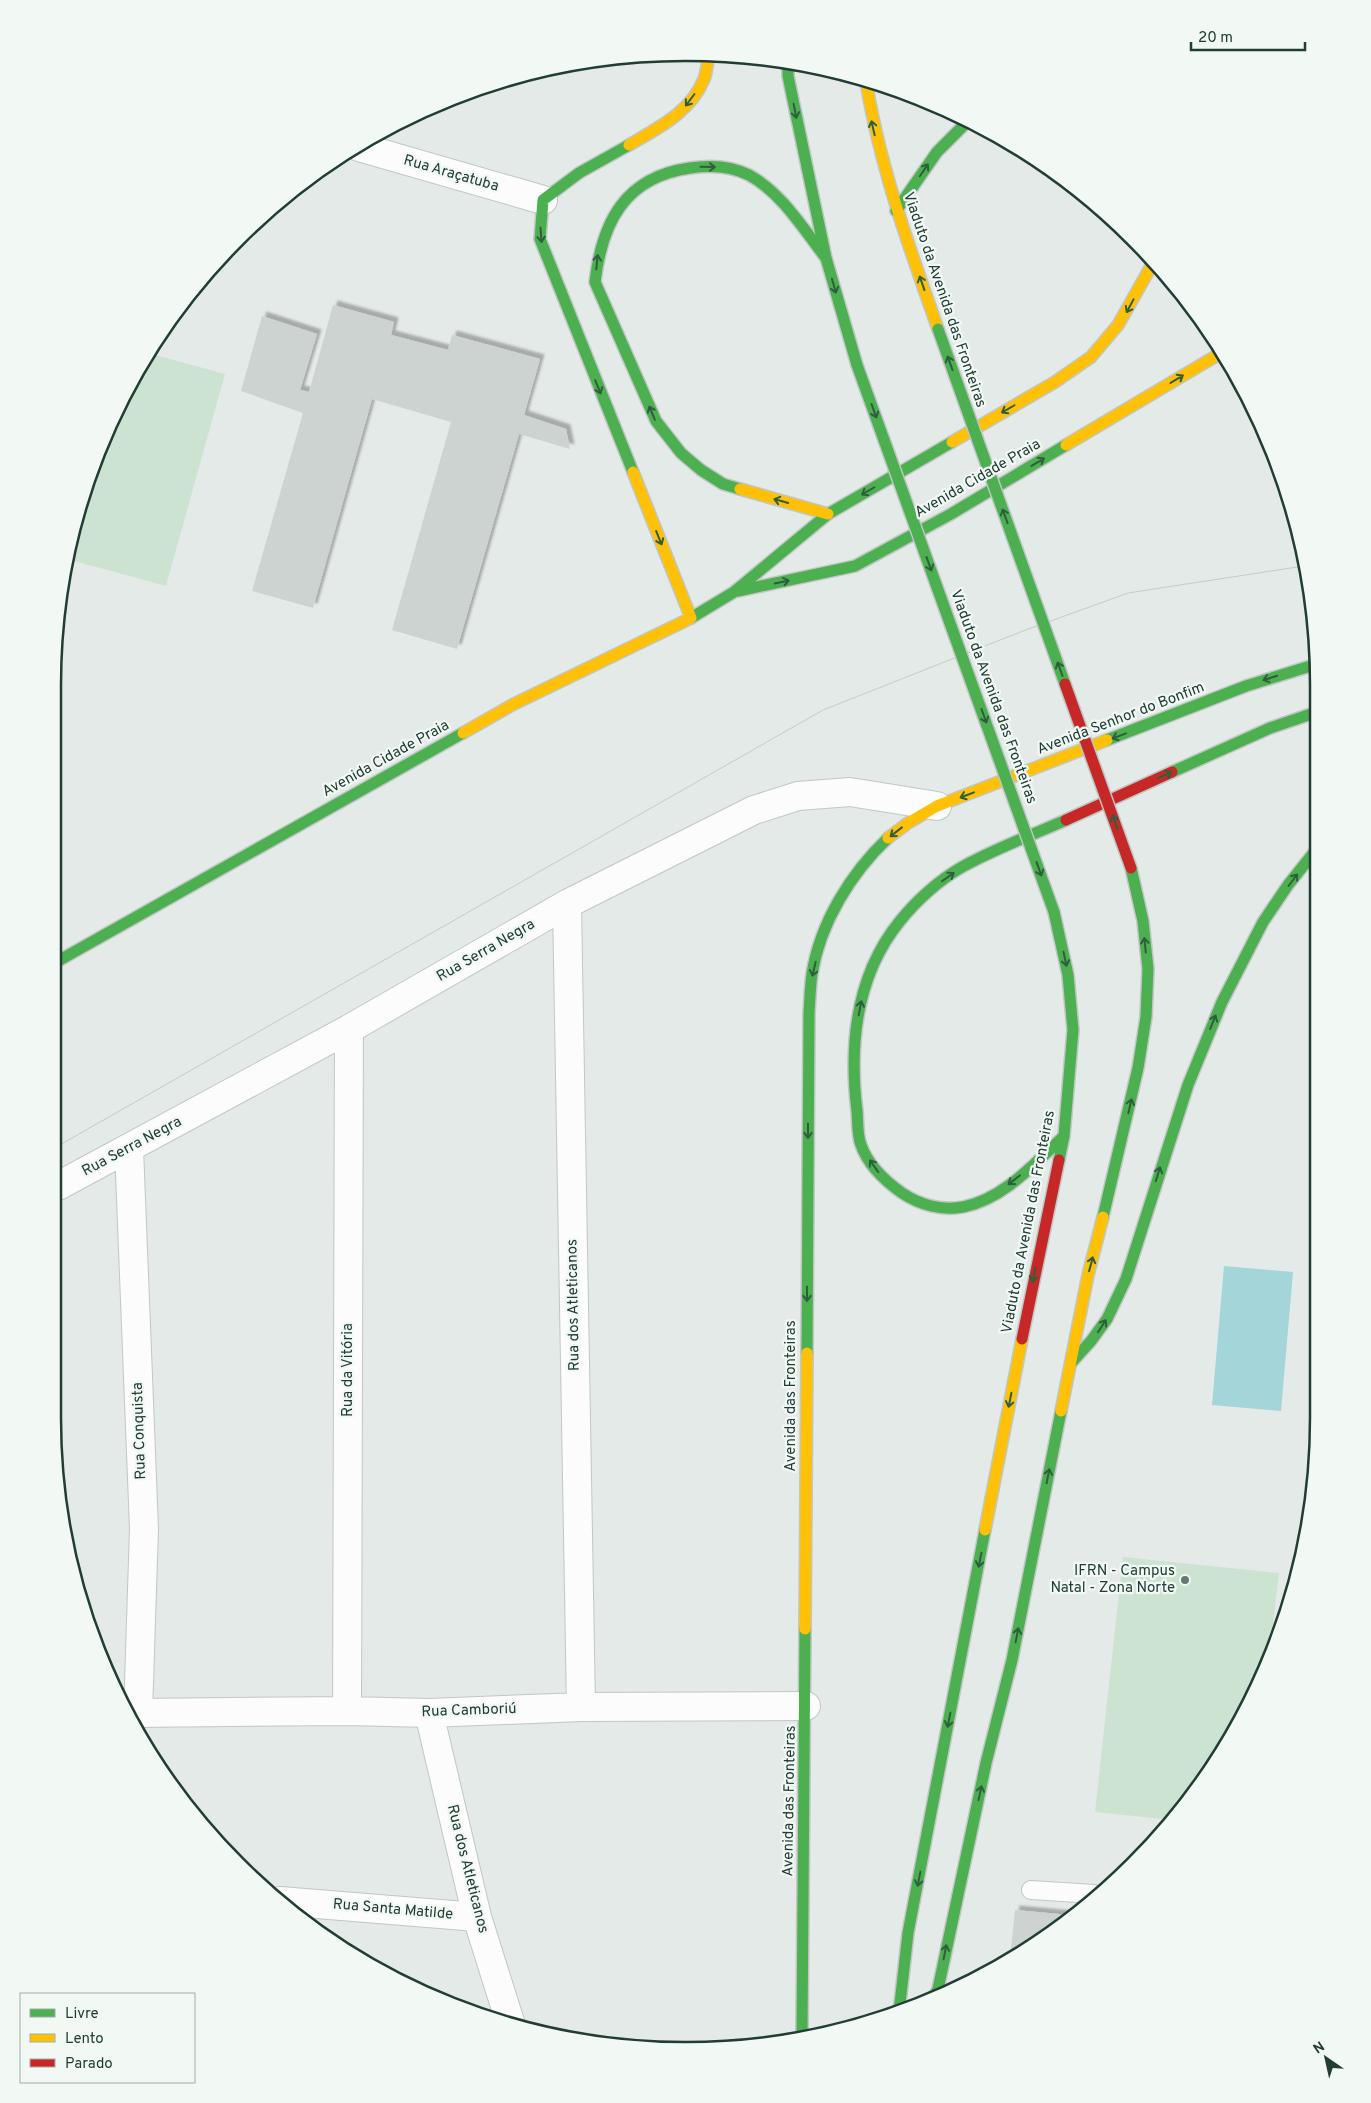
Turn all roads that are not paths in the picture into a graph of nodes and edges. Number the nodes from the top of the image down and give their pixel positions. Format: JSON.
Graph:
{"nodes":[{"id":1,"x":708,"y":62,"type":"edge"},
{"id":2,"x":788,"y":70,"type":"edge"},
{"id":3,"x":867,"y":89,"type":"edge"},
{"id":4,"x":962,"y":126,"type":"edge"},
{"id":5,"x":366,"y":149,"type":"edge"},
{"id":6,"x":542,"y":200,"type":"junction"},
{"id":7,"x":896,"y":211,"type":"junction"},
{"id":8,"x":826,"y":258,"type":"junction"},
{"id":9,"x":1150,"y":269,"type":"edge"},
{"id":10,"x":1216,"y":357,"type":"edge"},
{"id":11,"x":828,"y":514,"type":"junction"},
{"id":12,"x":734,"y":592,"type":"junction"},
{"id":13,"x":691,"y":618,"type":"junction"},
{"id":14,"x":1309,"y":666,"type":"edge"},
{"id":15,"x":1310,"y":714,"type":"edge"},
{"id":16,"x":937,"y":806,"type":"junction"},
{"id":17,"x":1310,"y":858,"type":"edge"},
{"id":18,"x":567,"y":904,"type":"junction"},
{"id":19,"x":61,"y":959,"type":"edge"},
{"id":20,"x":349,"y":1029,"type":"junction"},
{"id":21,"x":1064,"y":1136,"type":"junction"},
{"id":22,"x":129,"y":1148,"type":"junction"},
{"id":23,"x":61,"y":1184,"type":"edge"},
{"id":24,"x":1071,"y":1363,"type":"junction"},
{"id":25,"x":581,"y":1706,"type":"junction"},
{"id":26,"x":806,"y":1706,"type":"junction"},
{"id":27,"x":135,"y":1711,"type":"edge"},
{"id":28,"x":347,"y":1711,"type":"junction"},
{"id":29,"x":136,"y":1713,"type":"edge"},
{"id":30,"x":428,"y":1713,"type":"junction"},
{"id":31,"x":1031,"y":1890,"type":"dead end"},
{"id":32,"x":1089,"y":1894,"type":"edge"},
{"id":33,"x":292,"y":1902,"type":"edge"},
{"id":34,"x":477,"y":1917,"type":"junction"},
{"id":35,"x":938,"y":1988,"type":"edge"},
{"id":36,"x":900,"y":2003,"type":"edge"},
{"id":37,"x":508,"y":2015,"type":"edge"},
{"id":38,"x":802,"y":2031,"type":"edge"}],
"edges":[{"from":1,"to":6,"type":"main road","one_way":true},
{"from":2,"to":8,"type":"main road","name":"Viaduto da Avenida das Fronteiras","one_way":true},
{"from":7,"to":3,"type":"main road","name":"Viaduto da Avenida das Fronteiras","one_way":true},
{"from":7,"to":4,"type":"main road","one_way":true},
{"from":5,"to":6,"type":"street","name":"Rua Araçatuba"},
{"from":6,"to":13,"type":"main road","one_way":true},
{"from":24,"to":7,"type":"main road","name":"Viaduto da Avenida das Fronteiras","one_way":true,"bridge":true},
{"from":11,"to":8,"type":"main road","one_way":true},
{"from":8,"to":21,"type":"main road","name":"Viaduto da Avenida das Fronteiras","one_way":true,"bridge":true},
{"from":9,"to":11,"type":"main road","name":"Avenida Cidade Praia","one_way":true},
{"from":12,"to":10,"type":"main road","name":"Avenida Cidade Praia","one_way":true},
{"from":11,"to":12,"type":"main road","name":"Avenida Cidade Praia"},
{"from":12,"to":13,"type":"main road","name":"Avenida Cidade Praia"},
{"from":13,"to":19,"type":"main road","name":"Avenida Cidade Praia"},
{"from":14,"to":16,"type":"main road","name":"Avenida Senhor do Bonfim","one_way":true},
{"from":21,"to":15,"type":"main road","one_way":true},
{"from":16,"to":18,"type":"street","name":"Rua Serra Negra"},
{"from":16,"to":26,"type":"main road","name":"Avenida das Fronteiras","one_way":true},
{"from":24,"to":17,"type":"main road","one_way":true},
{"from":18,"to":20,"type":"street","name":"Rua Serra Negra"},
{"from":18,"to":25,"type":"street","name":"Rua dos Atleticanos"},
{"from":20,"to":22,"type":"street","name":"Rua Serra Negra"},
{"from":20,"to":28,"type":"street","name":"Rua da Vitória"},
{"from":21,"to":36,"type":"main road","name":"Viaduto da Avenida das Fronteiras","one_way":true},
{"from":22,"to":23,"type":"street","name":"Rua Serra Negra"},
{"from":22,"to":27,"type":"street","name":"Rua Conquista"},
{"from":35,"to":24,"type":"main road","one_way":true},
{"from":25,"to":26,"type":"street","name":"Rua Camboriú"},
{"from":25,"to":30,"type":"street","name":"Rua Camboriú"},
{"from":26,"to":38,"type":"main road","name":"Avenida das Fronteiras"},
{"from":28,"to":29,"type":"street","name":"Rua Camboriú"},
{"from":28,"to":30,"type":"street","name":"Rua Camboriú"},
{"from":30,"to":34,"type":"street","name":"Rua dos Atleticanos"},
{"from":31,"to":32,"type":"lane"},
{"from":33,"to":34,"type":"street","name":"Rua Santa Matilde"},
{"from":34,"to":37,"type":"street","name":"Rua dos Atleticanos"}]}
